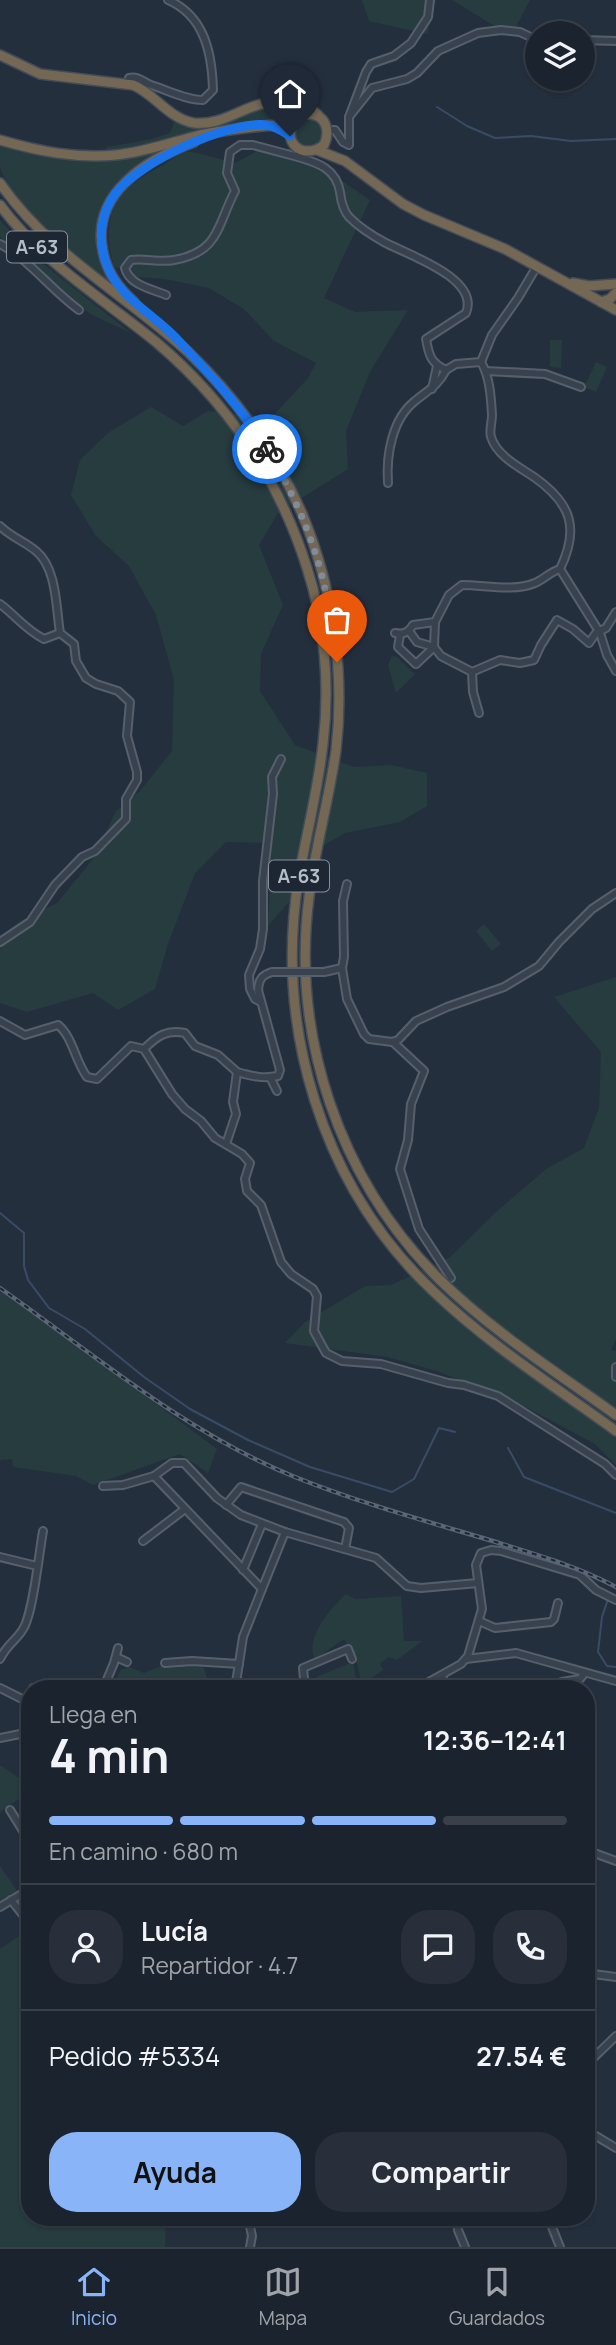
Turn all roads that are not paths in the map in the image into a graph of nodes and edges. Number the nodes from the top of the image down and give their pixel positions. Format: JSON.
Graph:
{"nodes":[{"id":1,"x":168,"y":0,"type":"edge"},
{"id":2,"x":430,"y":0,"type":"edge"},
{"id":3,"x":525,"y":34,"type":"edge"},
{"id":4,"x":595,"y":40,"type":"edge"},
{"id":5,"x":616,"y":41,"type":"edge"},
{"id":6,"x":0,"y":55,"type":"edge"},
{"id":7,"x":127,"y":84,"type":"junction"},
{"id":8,"x":295,"y":103,"type":"junction"},
{"id":9,"x":298,"y":117,"type":"junction"},
{"id":10,"x":319,"y":117,"type":"junction"},
{"id":11,"x":349,"y":117,"type":"junction"},
{"id":12,"x":268,"y":125,"type":"junction"},
{"id":13,"x":223,"y":131,"type":"junction"},
{"id":14,"x":328,"y":134,"type":"junction"},
{"id":15,"x":290,"y":136,"type":"junction"},
{"id":16,"x":0,"y":140,"type":"edge"},
{"id":17,"x":317,"y":150,"type":"junction"},
{"id":18,"x":299,"y":154,"type":"junction"},
{"id":19,"x":345,"y":162,"type":"junction"},
{"id":20,"x":0,"y":183,"type":"edge"},
{"id":21,"x":0,"y":205,"type":"edge"},
{"id":22,"x":0,"y":212,"type":"edge"},
{"id":23,"x":0,"y":244,"type":"edge"},
{"id":24,"x":537,"y":265,"type":"junction"},
{"id":25,"x":555,"y":276,"type":"junction"},
{"id":26,"x":79,"y":284,"type":"junction"},
{"id":27,"x":612,"y":285,"type":"edge"},
{"id":28,"x":616,"y":293,"type":"edge"},
{"id":29,"x":166,"y":295,"type":"dead end"},
{"id":30,"x":600,"y":301,"type":"junction"},
{"id":31,"x":616,"y":304,"type":"edge"},
{"id":32,"x":79,"y":310,"type":"dead end"},
{"id":33,"x":616,"y":310,"type":"edge"},
{"id":34,"x":188,"y":353,"type":"junction"},
{"id":35,"x":481,"y":362,"type":"junction"},
{"id":36,"x":437,"y":366,"type":"junction"},
{"id":37,"x":446,"y":370,"type":"junction"},
{"id":38,"x":486,"y":371,"type":"junction"},
{"id":39,"x":581,"y":387,"type":"dead end"},
{"id":40,"x":432,"y":389,"type":"junction"},
{"id":41,"x":388,"y":482,"type":"dead end"},
{"id":42,"x":0,"y":526,"type":"edge"},
{"id":43,"x":559,"y":569,"type":"junction"},
{"id":44,"x":0,"y":604,"type":"edge"},
{"id":45,"x":616,"y":612,"type":"edge"},
{"id":46,"x":435,"y":622,"type":"junction"},
{"id":47,"x":409,"y":631,"type":"junction"},
{"id":48,"x":60,"y":633,"type":"junction"},
{"id":49,"x":600,"y":633,"type":"junction"},
{"id":50,"x":434,"y":648,"type":"junction"},
{"id":51,"x":616,"y":671,"type":"edge"},
{"id":52,"x":472,"y":672,"type":"junction"},
{"id":53,"x":478,"y":713,"type":"dead end"},
{"id":54,"x":281,"y":758,"type":"dead end"},
{"id":55,"x":347,"y":884,"type":"dead end"},
{"id":56,"x":616,"y":893,"type":"edge"},
{"id":57,"x":0,"y":942,"type":"edge"},
{"id":58,"x":342,"y":968,"type":"junction"},
{"id":59,"x":261,"y":1002,"type":"junction"},
{"id":60,"x":0,"y":1021,"type":"edge"},
{"id":61,"x":393,"y":1042,"type":"junction"},
{"id":62,"x":144,"y":1049,"type":"junction"},
{"id":63,"x":237,"y":1072,"type":"junction"},
{"id":64,"x":270,"y":1077,"type":"junction"},
{"id":65,"x":277,"y":1091,"type":"dead end"},
{"id":66,"x":226,"y":1144,"type":"junction"},
{"id":67,"x":451,"y":1278,"type":"dead end"},
{"id":68,"x":616,"y":1367,"type":"edge"},
{"id":69,"x":616,"y":1377,"type":"edge"},
{"id":70,"x":616,"y":1415,"type":"edge"},
{"id":71,"x":616,"y":1431,"type":"edge"},
{"id":72,"x":616,"y":1475,"type":"edge"},
{"id":73,"x":154,"y":1476,"type":"junction"},
{"id":74,"x":103,"y":1486,"type":"dead end"},
{"id":75,"x":226,"y":1505,"type":"junction"},
{"id":76,"x":185,"y":1509,"type":"junction"},
{"id":77,"x":262,"y":1524,"type":"junction"},
{"id":78,"x":43,"y":1531,"type":"dead end"},
{"id":79,"x":285,"y":1532,"type":"junction"},
{"id":80,"x":143,"y":1541,"type":"dead end"},
{"id":81,"x":345,"y":1549,"type":"junction"},
{"id":82,"x":0,"y":1557,"type":"edge"},
{"id":83,"x":37,"y":1566,"type":"junction"},
{"id":84,"x":243,"y":1570,"type":"junction"},
{"id":85,"x":478,"y":1583,"type":"junction"},
{"id":86,"x":262,"y":1589,"type":"junction"},
{"id":87,"x":610,"y":1598,"type":"edge"},
{"id":88,"x":558,"y":1603,"type":"dead end"},
{"id":89,"x":478,"y":1621,"type":"junction"},
{"id":90,"x":118,"y":1648,"type":"dead end"},
{"id":91,"x":116,"y":1657,"type":"junction"},
{"id":92,"x":0,"y":1659,"type":"edge"},
{"id":93,"x":352,"y":1659,"type":"dead end"},
{"id":94,"x":466,"y":1659,"type":"junction"},
{"id":95,"x":127,"y":1662,"type":"dead end"},
{"id":96,"x":165,"y":1664,"type":"dead end"},
{"id":97,"x":239,"y":1664,"type":"junction"},
{"id":98,"x":584,"y":1674,"type":"junction"},
{"id":99,"x":442,"y":1675,"type":"junction"},
{"id":100,"x":107,"y":1680,"type":"edge"},
{"id":101,"x":236,"y":1680,"type":"edge"},
{"id":102,"x":304,"y":1680,"type":"edge"},
{"id":103,"x":433,"y":1680,"type":"edge"},
{"id":104,"x":443,"y":1680,"type":"edge"},
{"id":105,"x":565,"y":1680,"type":"edge"},
{"id":106,"x":616,"y":1681,"type":"edge"},
{"id":107,"x":0,"y":1688,"type":"edge"},
{"id":108,"x":21,"y":1697,"type":"edge"},
{"id":109,"x":21,"y":1734,"type":"edge"},
{"id":110,"x":0,"y":1738,"type":"edge"},
{"id":111,"x":10,"y":1810,"type":"dead end"},
{"id":112,"x":21,"y":1828,"type":"edge"},
{"id":113,"x":595,"y":1853,"type":"edge"},
{"id":114,"x":616,"y":1861,"type":"edge"},
{"id":115,"x":21,"y":1894,"type":"edge"},
{"id":116,"x":11,"y":1900,"type":"junction"},
{"id":117,"x":0,"y":1907,"type":"edge"},
{"id":118,"x":21,"y":1913,"type":"edge"},
{"id":119,"x":595,"y":1974,"type":"edge"},
{"id":120,"x":616,"y":1977,"type":"edge"},
{"id":121,"x":616,"y":2036,"type":"edge"},
{"id":122,"x":595,"y":2056,"type":"edge"},
{"id":123,"x":595,"y":2135,"type":"edge"},
{"id":124,"x":616,"y":2148,"type":"edge"},
{"id":125,"x":250,"y":2226,"type":"edge"},
{"id":126,"x":458,"y":2226,"type":"edge"},
{"id":127,"x":552,"y":2226,"type":"edge"},
{"id":128,"x":250,"y":2247,"type":"edge"},
{"id":129,"x":465,"y":2247,"type":"edge"},
{"id":130,"x":561,"y":2247,"type":"edge"}],
"edges":[{"from":1,"to":7,"type":"street"},
{"from":2,"to":11,"type":"street"},
{"from":3,"to":11,"type":"street"},
{"from":4,"to":5,"type":"street"},
{"from":6,"to":7,"type":"highway"},
{"from":7,"to":8,"type":"highway"},
{"from":8,"to":9,"type":"highway"},
{"from":8,"to":10,"type":"highway"},
{"from":9,"to":10,"type":"highway"},
{"from":9,"to":12,"type":"highway"},
{"from":9,"to":15,"type":"highway"},
{"from":10,"to":14,"type":"highway"},
{"from":11,"to":14,"type":"street"},
{"from":12,"to":13,"type":"highway"},
{"from":12,"to":15,"type":"highway"},
{"from":13,"to":16,"type":"highway"},
{"from":13,"to":34,"type":"highway"},
{"from":14,"to":17,"type":"highway"},
{"from":14,"to":19,"type":"highway"},
{"from":15,"to":18,"type":"highway"},
{"from":17,"to":18,"type":"highway"},
{"from":17,"to":19,"type":"highway"},
{"from":18,"to":29,"type":"street"},
{"from":18,"to":36,"type":"street"},
{"from":19,"to":24,"type":"highway"},
{"from":20,"to":34,"type":"highway","number":"A-63"},
{"from":21,"to":26,"type":"highway","number":"A-63"},
{"from":22,"to":26,"type":"highway"},
{"from":23,"to":32,"type":"street"},
{"from":24,"to":25,"type":"highway"},
{"from":24,"to":35,"type":"street"},
{"from":25,"to":27,"type":"highway"},
{"from":25,"to":30,"type":"highway"},
{"from":26,"to":71,"type":"highway","number":"A-63"},
{"from":27,"to":30,"type":"highway"},
{"from":28,"to":30,"type":"highway"},
{"from":28,"to":31,"type":"highway"},
{"from":30,"to":33,"type":"highway"},
{"from":34,"to":70,"type":"highway","number":"A-63"},
{"from":35,"to":37,"type":"street"},
{"from":35,"to":38,"type":"street"},
{"from":36,"to":37,"type":"street"},
{"from":36,"to":40,"type":"street"},
{"from":37,"to":40,"type":"street"},
{"from":38,"to":39,"type":"street"},
{"from":38,"to":43,"type":"street"},
{"from":40,"to":41,"type":"street"},
{"from":42,"to":48,"type":"street"},
{"from":43,"to":46,"type":"street"},
{"from":43,"to":49,"type":"street"},
{"from":44,"to":48,"type":"street"},
{"from":45,"to":49,"type":"street"},
{"from":46,"to":47,"type":"street"},
{"from":46,"to":50,"type":"street"},
{"from":47,"to":50,"type":"street"},
{"from":47,"to":50,"type":"street"},
{"from":48,"to":57,"type":"street"},
{"from":49,"to":51,"type":"street"},
{"from":49,"to":52,"type":"street"},
{"from":50,"to":52,"type":"street"},
{"from":52,"to":53,"type":"street"},
{"from":54,"to":59,"type":"street"},
{"from":55,"to":58,"type":"street"},
{"from":56,"to":61,"type":"street"},
{"from":58,"to":59,"type":"street","bridge":true},
{"from":58,"to":61,"type":"street"},
{"from":59,"to":64,"type":"street"},
{"from":60,"to":62,"type":"street"},
{"from":61,"to":67,"type":"street"},
{"from":62,"to":63,"type":"street"},
{"from":62,"to":66,"type":"street"},
{"from":63,"to":64,"type":"street"},
{"from":63,"to":66,"type":"street"},
{"from":64,"to":65,"type":"street"},
{"from":66,"to":72,"type":"street"},
{"from":68,"to":69,"type":"street"},
{"from":73,"to":74,"type":"street"},
{"from":73,"to":75,"type":"street"},
{"from":73,"to":76,"type":"street"},
{"from":75,"to":77,"type":"street"},
{"from":75,"to":81,"type":"street"},
{"from":76,"to":80,"type":"street"},
{"from":76,"to":84,"type":"street"},
{"from":77,"to":79,"type":"street"},
{"from":77,"to":84,"type":"street"},
{"from":78,"to":83,"type":"street"},
{"from":79,"to":81,"type":"street"},
{"from":79,"to":86,"type":"street"},
{"from":81,"to":85,"type":"street"},
{"from":82,"to":83,"type":"street"},
{"from":83,"to":92,"type":"street"},
{"from":84,"to":86,"type":"street"},
{"from":85,"to":87,"type":"street"},
{"from":85,"to":89,"type":"street"},
{"from":86,"to":97,"type":"street"},
{"from":88,"to":89,"type":"street"},
{"from":89,"to":94,"type":"street"},
{"from":90,"to":91,"type":"street"},
{"from":91,"to":95,"type":"street"},
{"from":91,"to":100,"type":"street"},
{"from":93,"to":102,"type":"street"},
{"from":94,"to":98,"type":"street"},
{"from":94,"to":99,"type":"street"},
{"from":96,"to":97,"type":"street"},
{"from":97,"to":101,"type":"street"},
{"from":98,"to":105,"type":"street"},
{"from":98,"to":106,"type":"street"},
{"from":99,"to":103,"type":"street"},
{"from":99,"to":104,"type":"street"},
{"from":107,"to":108,"type":"street"},
{"from":109,"to":110,"type":"street"},
{"from":111,"to":112,"type":"street"},
{"from":113,"to":114,"type":"street"},
{"from":115,"to":116,"type":"street"},
{"from":116,"to":117,"type":"street"},
{"from":116,"to":118,"type":"street"},
{"from":119,"to":120,"type":"street"},
{"from":121,"to":122,"type":"street"},
{"from":123,"to":124,"type":"street"},
{"from":125,"to":128,"type":"street"},
{"from":126,"to":129,"type":"street"},
{"from":127,"to":130,"type":"street"}]}
